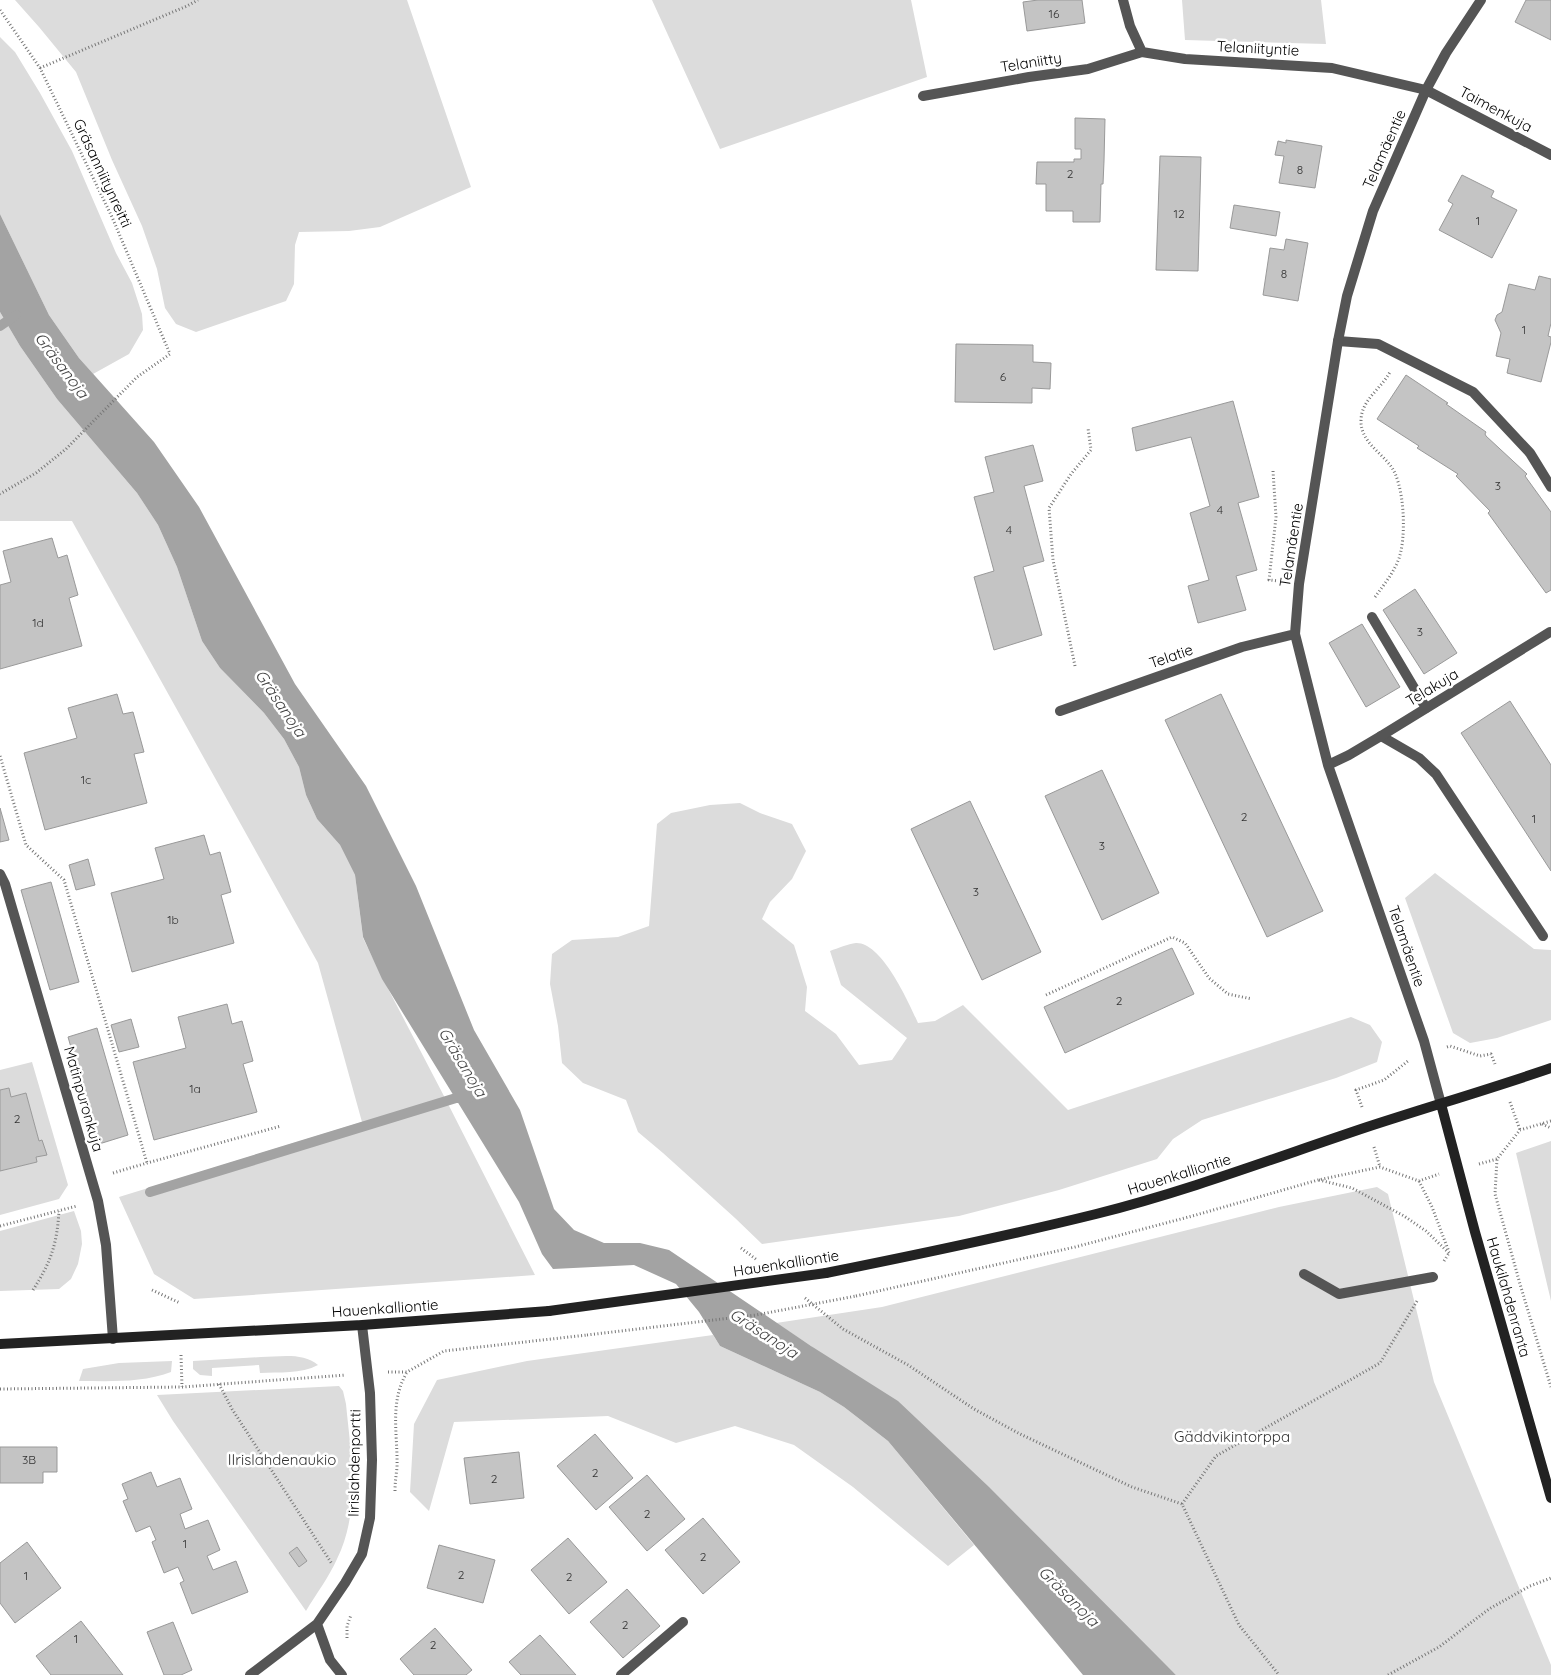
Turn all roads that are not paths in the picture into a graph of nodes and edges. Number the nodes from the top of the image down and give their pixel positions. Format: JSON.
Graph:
{"nodes":[{"id":1,"x":1124,"y":0,"type":"edge"},
{"id":2,"x":1481,"y":0,"type":"edge"},
{"id":3,"x":1142,"y":52,"type":"junction"},
{"id":4,"x":1426,"y":90,"type":"junction"},
{"id":5,"x":923,"y":96,"type":"dead end"},
{"id":6,"x":1551,"y":155,"type":"edge"},
{"id":7,"x":1338,"y":341,"type":"junction"},
{"id":8,"x":1551,"y":487,"type":"edge"},
{"id":9,"x":1372,"y":617,"type":"road end"},
{"id":10,"x":1551,"y":632,"type":"edge"},
{"id":11,"x":1294,"y":634,"type":"junction"},
{"id":12,"x":1426,"y":708,"type":"junction"},
{"id":13,"x":1060,"y":711,"type":"dead end"},
{"id":14,"x":1380,"y":736,"type":"junction"},
{"id":15,"x":1328,"y":765,"type":"junction"},
{"id":16,"x":0,"y":874,"type":"edge"},
{"id":17,"x":1543,"y":936,"type":"dead end"},
{"id":18,"x":1551,"y":1068,"type":"edge"},
{"id":19,"x":1442,"y":1104,"type":"junction"},
{"id":20,"x":1304,"y":1274,"type":"dead end"},
{"id":21,"x":1433,"y":1277,"type":"road end"},
{"id":22,"x":362,"y":1325,"type":"junction"},
{"id":23,"x":114,"y":1339,"type":"junction"},
{"id":24,"x":0,"y":1344,"type":"edge"},
{"id":25,"x":1551,"y":1498,"type":"edge"},
{"id":26,"x":683,"y":1622,"type":"dead end"},
{"id":27,"x":317,"y":1624,"type":"junction"},
{"id":28,"x":250,"y":1675,"type":"edge"},
{"id":29,"x":342,"y":1675,"type":"edge"},
{"id":30,"x":621,"y":1675,"type":"edge"}],
"edges":[{"from":1,"to":3,"type":"street"},
{"from":2,"to":4,"type":"street","name":"Telamäentie"},
{"from":3,"to":4,"type":"street","name":"Telaniityntie"},
{"from":3,"to":5,"type":"street","name":"Telaniitty"},
{"from":4,"to":6,"type":"street","name":"Taimenkuja"},
{"from":4,"to":7,"type":"street","name":"Telamäentie"},
{"from":7,"to":8,"type":"street"},
{"from":7,"to":11,"type":"street","name":"Telamäentie"},
{"from":9,"to":12,"type":"street"},
{"from":10,"to":12,"type":"street","name":"Telakuja"},
{"from":11,"to":13,"type":"street","name":"Telatie"},
{"from":11,"to":15,"type":"street","name":"Telamäentie"},
{"from":12,"to":14,"type":"street","name":"Telakuja"},
{"from":14,"to":15,"type":"street","name":"Telakuja"},
{"from":14,"to":17,"type":"street"},
{"from":15,"to":19,"type":"street","name":"Telamäentie"},
{"from":16,"to":23,"type":"street","name":"Matinpuronkuja"},
{"from":18,"to":19,"type":"main road","name":"Hauenkalliontie"},
{"from":19,"to":22,"type":"main road","name":"Hauenkalliontie","bridge":true},
{"from":19,"to":25,"type":"main road","name":"Haukilahdenranta"},
{"from":20,"to":21,"type":"street"},
{"from":22,"to":23,"type":"main road","name":"Hauenkalliontie"},
{"from":22,"to":27,"type":"street","name":"Iirislahdenportti"},
{"from":23,"to":24,"type":"main road","name":"Hauenkalliontie"},
{"from":26,"to":30,"type":"street"},
{"from":27,"to":28,"type":"street","name":"Iirislahdenportti"},
{"from":27,"to":29,"type":"street"}]}
